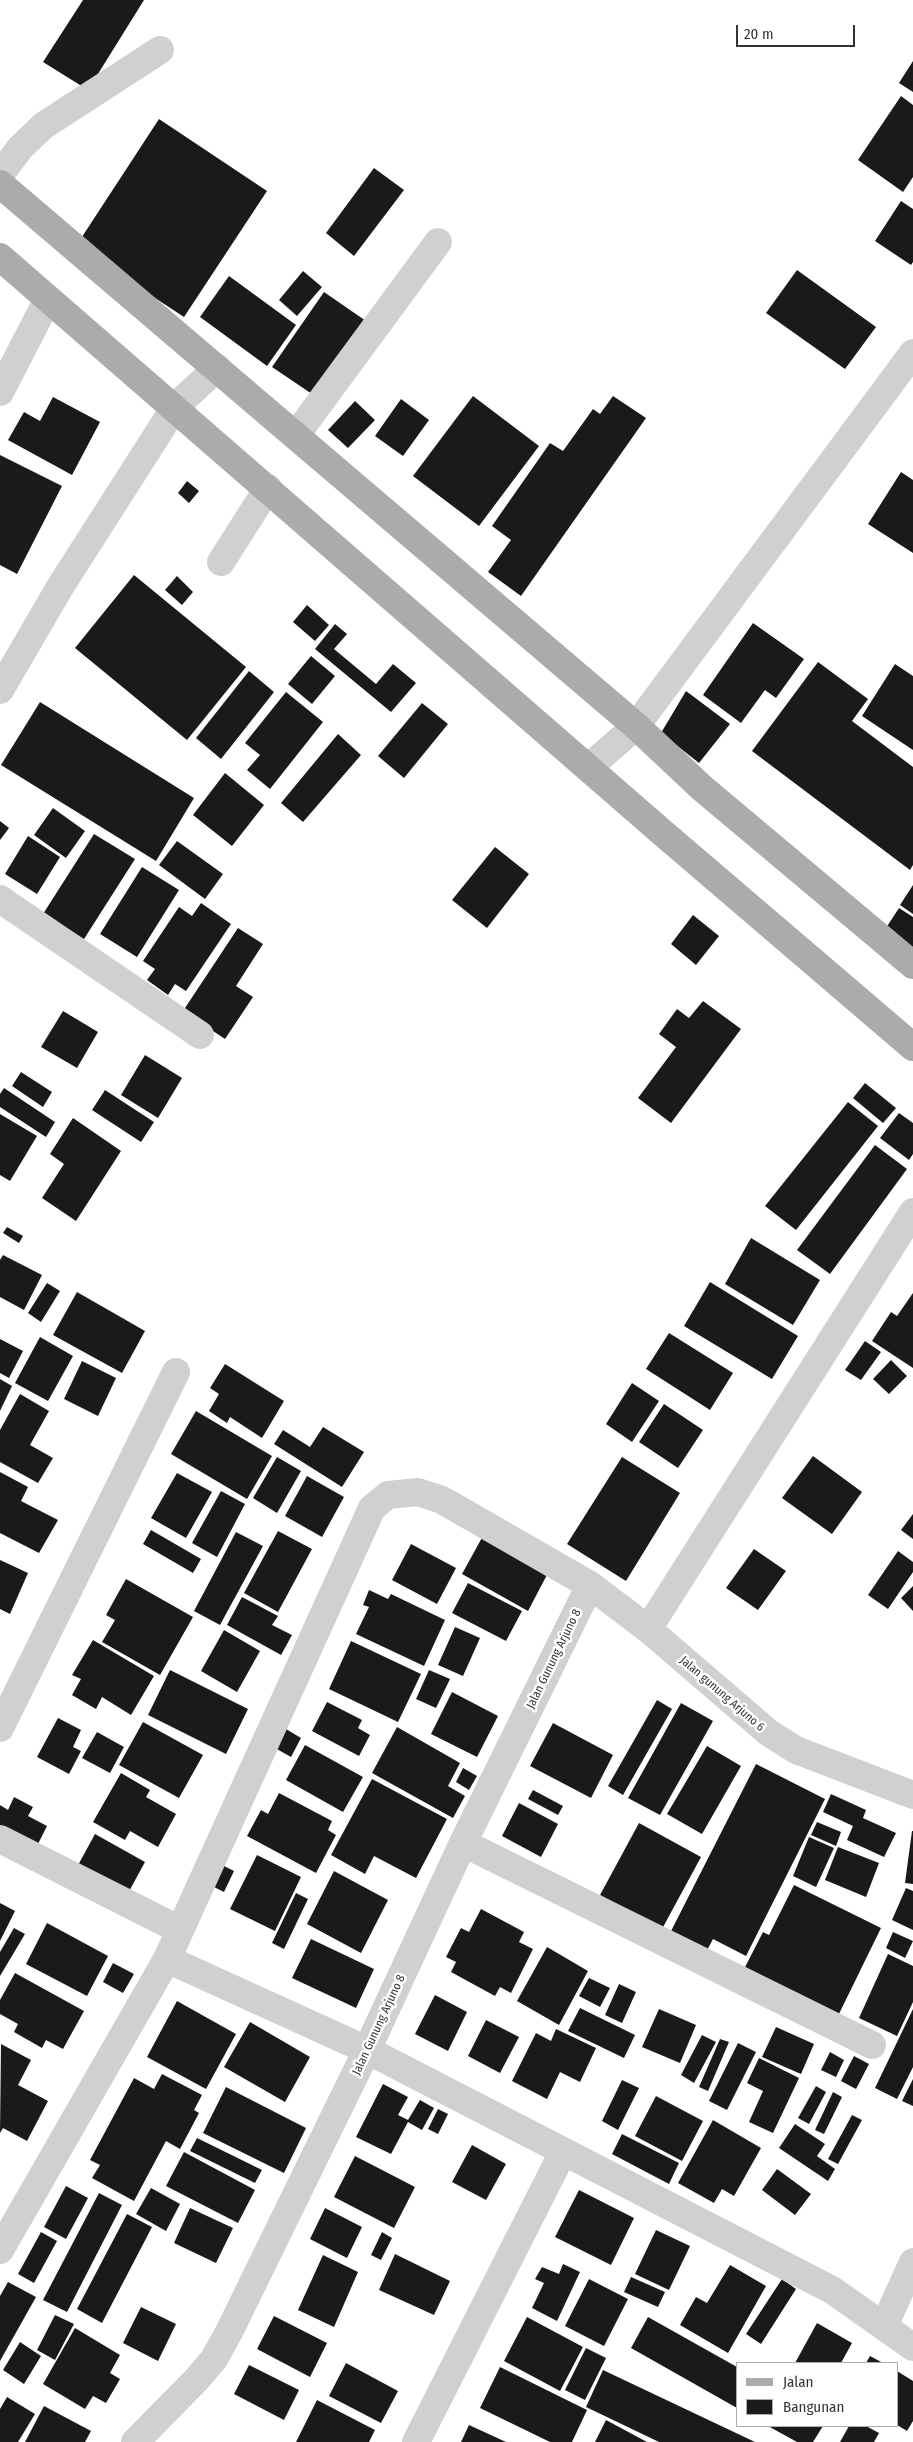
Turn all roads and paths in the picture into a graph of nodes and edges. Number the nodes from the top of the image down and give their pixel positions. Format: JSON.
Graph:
{"nodes":[{"id":1,"x":160,"y":50,"type":"dead end"},
{"id":2,"x":0,"y":175,"type":"edge"},
{"id":3,"x":0,"y":184,"type":"edge"},
{"id":4,"x":438,"y":242,"type":"dead end"},
{"id":5,"x":0,"y":258,"type":"edge"},
{"id":6,"x":48,"y":299,"type":"junction"},
{"id":7,"x":913,"y":353,"type":"edge"},
{"id":8,"x":217,"y":368,"type":"junction"},
{"id":9,"x":0,"y":392,"type":"edge"},
{"id":10,"x":175,"y":407,"type":"junction"},
{"id":11,"x":296,"y":436,"type":"junction"},
{"id":12,"x":268,"y":488,"type":"junction"},
{"id":13,"x":221,"y":562,"type":"dead end"},
{"id":14,"x":0,"y":690,"type":"edge"},
{"id":15,"x":636,"y":726,"type":"junction"},
{"id":16,"x":588,"y":768,"type":"junction"},
{"id":17,"x":0,"y":899,"type":"edge"},
{"id":18,"x":913,"y":965,"type":"edge"},
{"id":19,"x":200,"y":1035,"type":"dead end"},
{"id":20,"x":913,"y":1047,"type":"edge"},
{"id":21,"x":913,"y":1212,"type":"edge"},
{"id":22,"x":176,"y":1372,"type":"dead end"},
{"id":23,"x":590,"y":1585,"type":"junction"},
{"id":24,"x":648,"y":1629,"type":"junction"},
{"id":25,"x":0,"y":1728,"type":"edge"},
{"id":26,"x":913,"y":1795,"type":"edge"},
{"id":27,"x":0,"y":1839,"type":"edge"},
{"id":28,"x":463,"y":1843,"type":"junction"},
{"id":29,"x":180,"y":1930,"type":"junction"},
{"id":30,"x":168,"y":1959,"type":"junction"},
{"id":31,"x":872,"y":2044,"type":"dead end"},
{"id":32,"x":368,"y":2050,"type":"junction"},
{"id":33,"x":563,"y":2152,"type":"junction"},
{"id":34,"x":0,"y":2250,"type":"edge"},
{"id":35,"x":913,"y":2262,"type":"edge"},
{"id":36,"x":884,"y":2326,"type":"junction"},
{"id":37,"x":913,"y":2347,"type":"edge"},
{"id":38,"x":135,"y":2442,"type":"edge"},
{"id":39,"x":416,"y":2442,"type":"edge"}],
"edges":[{"from":1,"to":2,"type":"street"},
{"from":3,"to":8,"type":"main road"},
{"from":4,"to":11,"type":"street"},
{"from":5,"to":6,"type":"main road"},
{"from":6,"to":9,"type":"street"},
{"from":6,"to":10,"type":"main road"},
{"from":7,"to":15,"type":"street"},
{"from":8,"to":10,"type":"street"},
{"from":8,"to":11,"type":"main road"},
{"from":10,"to":12,"type":"main road"},
{"from":10,"to":14,"type":"street"},
{"from":11,"to":15,"type":"main road"},
{"from":12,"to":13,"type":"street"},
{"from":12,"to":16,"type":"main road"},
{"from":15,"to":16,"type":"street"},
{"from":15,"to":18,"type":"main road"},
{"from":16,"to":20,"type":"main road"},
{"from":17,"to":19,"type":"street"},
{"from":21,"to":24,"type":"street"},
{"from":22,"to":25,"type":"street"},
{"from":23,"to":24,"type":"street","name":"Jalan gunung Arjuno 6"},
{"from":23,"to":28,"type":"street","name":"Jalan Gunung Arjuno 8"},
{"from":23,"to":29,"type":"street","name":"Jalan gunung Arjuno 6"},
{"from":24,"to":26,"type":"street","name":"Jalan gunung Arjuno 6"},
{"from":27,"to":29,"type":"street"},
{"from":28,"to":31,"type":"street"},
{"from":28,"to":32,"type":"street","name":"Jalan Gunung Arjuno 8"},
{"from":29,"to":30,"type":"street","name":"Jalan gunung Arjuno 6"},
{"from":30,"to":32,"type":"street"},
{"from":30,"to":34,"type":"street","name":"Jalan gunung Arjuno 6"},
{"from":32,"to":33,"type":"street"},
{"from":32,"to":38,"type":"street","name":"Jalan Gunung Arjuno 8"},
{"from":33,"to":36,"type":"street"},
{"from":33,"to":39,"type":"street"},
{"from":35,"to":36,"type":"street"},
{"from":36,"to":37,"type":"street"}]}
